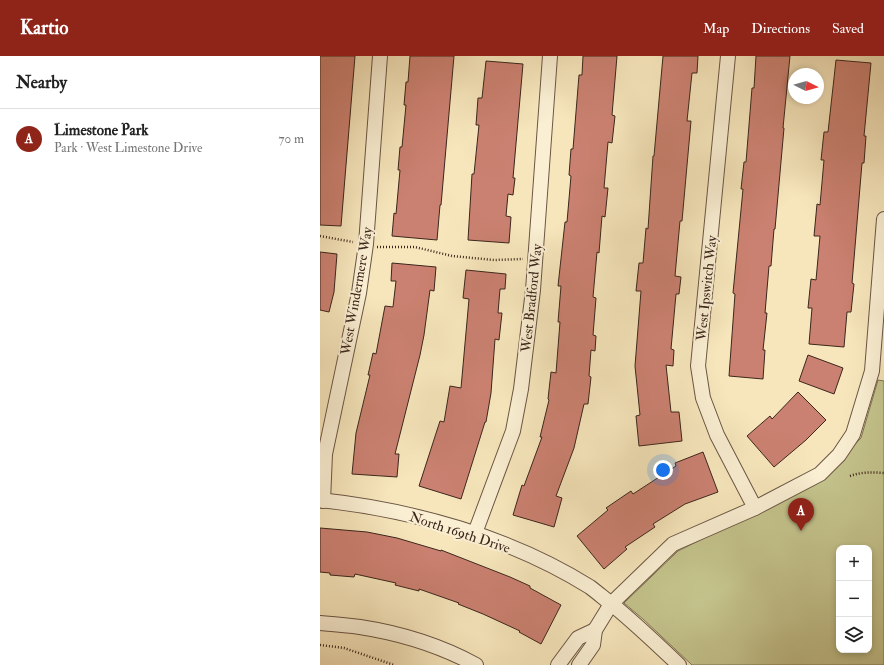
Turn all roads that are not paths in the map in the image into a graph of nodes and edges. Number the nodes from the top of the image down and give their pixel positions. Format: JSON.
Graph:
{"nodes":[{"id":1,"x":380,"y":56,"type":"edge"},
{"id":2,"x":550,"y":56,"type":"edge"},
{"id":3,"x":728,"y":56,"type":"edge"},
{"id":4,"x":884,"y":219,"type":"edge"},
{"id":5,"x":878,"y":372,"type":"edge"},
{"id":6,"x":322,"y":500,"type":"edge"},
{"id":7,"x":755,"y":508,"type":"junction"},
{"id":8,"x":475,"y":533,"type":"junction"},
{"id":9,"x":611,"y":604,"type":"junction"},
{"id":10,"x":320,"y":623,"type":"edge"},
{"id":11,"x":595,"y":630,"type":"junction"},
{"id":12,"x":476,"y":665,"type":"edge"},
{"id":13,"x":558,"y":665,"type":"edge"},
{"id":14,"x":579,"y":665,"type":"edge"},
{"id":15,"x":680,"y":665,"type":"edge"}],
"edges":[{"from":1,"to":6,"type":"street","name":"West Windermere Way"},
{"from":2,"to":8,"type":"street","name":"West Bradford Way"},
{"from":3,"to":7,"type":"street","name":"West Ipswitch Way"},
{"from":4,"to":5,"type":"street"},
{"from":5,"to":7,"type":"street"},
{"from":6,"to":8,"type":"street","name":"North 169th Drive"},
{"from":7,"to":9,"type":"street"},
{"from":8,"to":9,"type":"street","name":"North 169th Drive"},
{"from":9,"to":11,"type":"street"},
{"from":9,"to":15,"type":"street","name":"North 169th Drive"},
{"from":10,"to":12,"type":"street"},
{"from":11,"to":13,"type":"street"},
{"from":11,"to":14,"type":"street"}]}
